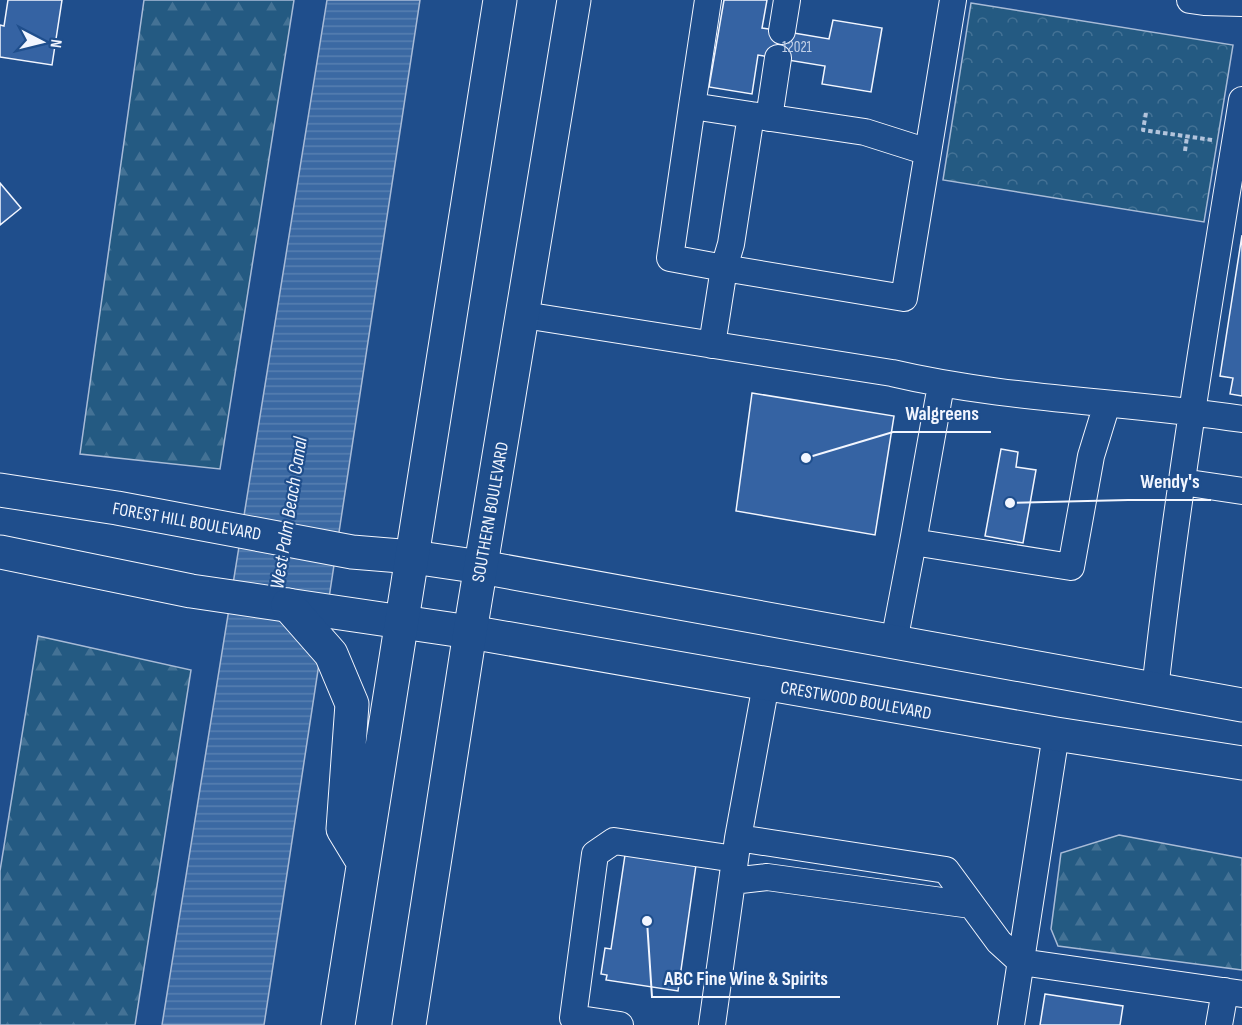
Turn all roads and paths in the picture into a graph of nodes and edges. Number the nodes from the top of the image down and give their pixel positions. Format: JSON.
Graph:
{"nodes":[{"id":1,"x":500,"y":0,"type":"edge"},
{"id":2,"x":574,"y":0,"type":"edge"},
{"id":3,"x":708,"y":0,"type":"edge"},
{"id":4,"x":787,"y":0,"type":"edge"},
{"id":5,"x":953,"y":0,"type":"edge"},
{"id":6,"x":1190,"y":0,"type":"edge"},
{"id":7,"x":1242,"y":3,"type":"edge"},
{"id":8,"x":782,"y":31,"type":"dead end"},
{"id":9,"x":778,"y":58,"type":"dead end"},
{"id":10,"x":1242,"y":100,"type":"edge"},
{"id":11,"x":692,"y":106,"type":"junction"},
{"id":12,"x":1146,"y":113,"type":"dead end"},
{"id":13,"x":760,"y":116,"type":"junction"},
{"id":14,"x":1187,"y":137,"type":"junction"},
{"id":15,"x":1235,"y":144,"type":"junction"},
{"id":16,"x":1185,"y":151,"type":"dead end"},
{"id":17,"x":928,"y":152,"type":"junction"},
{"id":18,"x":724,"y":268,"type":"junction"},
{"id":19,"x":524,"y":315,"type":"junction"},
{"id":20,"x":712,"y":345,"type":"junction"},
{"id":21,"x":940,"y":385,"type":"junction"},
{"id":22,"x":1107,"y":404,"type":"junction"},
{"id":23,"x":1192,"y":411,"type":"junction"},
{"id":24,"x":1242,"y":419,"type":"edge"},
{"id":25,"x":1182,"y":482,"type":"junction"},
{"id":26,"x":0,"y":490,"type":"edge"},
{"id":27,"x":1242,"y":491,"type":"edge"},
{"id":28,"x":913,"y":542,"type":"junction"},
{"id":29,"x":0,"y":552,"type":"edge"},
{"id":30,"x":412,"y":557,"type":"junction"},
{"id":31,"x":481,"y":567,"type":"junction"},
{"id":32,"x":288,"y":604,"type":"junction"},
{"id":33,"x":403,"y":622,"type":"junction"},
{"id":34,"x":470,"y":632,"type":"junction"},
{"id":35,"x":894,"y":642,"type":"junction"},
{"id":36,"x":766,"y":684,"type":"junction"},
{"id":37,"x":1155,"y":690,"type":"junction"},
{"id":38,"x":1242,"y":705,"type":"edge"},
{"id":39,"x":1056,"y":734,"type":"junction"},
{"id":40,"x":1242,"y":763,"type":"edge"},
{"id":41,"x":735,"y":859,"type":"junction"},
{"id":42,"x":363,"y":862,"type":"junction"},
{"id":43,"x":970,"y":905,"type":"junction"},
{"id":44,"x":1021,"y":962,"type":"junction"},
{"id":45,"x":1234,"y":993,"type":"edge"},
{"id":46,"x":572,"y":1022,"type":"edge"},
{"id":47,"x":338,"y":1025,"type":"edge"},
{"id":48,"x":410,"y":1025,"type":"edge"},
{"id":49,"x":620,"y":1025,"type":"edge"},
{"id":50,"x":712,"y":1025,"type":"edge"},
{"id":51,"x":1011,"y":1025,"type":"edge"},
{"id":52,"x":1219,"y":1025,"type":"edge"}],
"edges":[{"from":1,"to":30,"type":"main road"},
{"from":2,"to":19,"type":"main road","name":"SOUTHERN BOULEVARD"},
{"from":3,"to":11,"type":"lane"},
{"from":4,"to":8,"type":"lane"},
{"from":5,"to":17,"type":"lane"},
{"from":6,"to":7,"type":"lane"},
{"from":9,"to":13,"type":"lane"},
{"from":10,"to":15,"type":"lane"},
{"from":11,"to":13,"type":"lane"},
{"from":11,"to":18,"type":"lane"},
{"from":12,"to":14,"type":"path"},
{"from":13,"to":17,"type":"lane"},
{"from":13,"to":18,"type":"lane"},
{"from":14,"to":15,"type":"path"},
{"from":14,"to":16,"type":"path"},
{"from":15,"to":23,"type":"lane"},
{"from":17,"to":18,"type":"lane"},
{"from":18,"to":20,"type":"lane"},
{"from":19,"to":20,"type":"lane"},
{"from":19,"to":31,"type":"main road","name":"SOUTHERN BOULEVARD"},
{"from":20,"to":21,"type":"lane"},
{"from":21,"to":22,"type":"lane"},
{"from":21,"to":28,"type":"lane"},
{"from":22,"to":23,"type":"lane"},
{"from":22,"to":28,"type":"lane"},
{"from":23,"to":24,"type":"lane"},
{"from":23,"to":25,"type":"lane"},
{"from":25,"to":27,"type":"lane"},
{"from":25,"to":37,"type":"lane"},
{"from":26,"to":30,"type":"main road","name":"FOREST HILL BOULEVARD"},
{"from":28,"to":35,"type":"lane"},
{"from":29,"to":32,"type":"main road"},
{"from":30,"to":31,"type":"main road","name":"FOREST HILL BOULEVARD"},
{"from":30,"to":33,"type":"main road"},
{"from":31,"to":34,"type":"main road","name":"SOUTHERN BOULEVARD"},
{"from":31,"to":35,"type":"main road"},
{"from":32,"to":33,"type":"main road"},
{"from":32,"to":42,"type":"main road"},
{"from":33,"to":34,"type":"main road"},
{"from":33,"to":42,"type":"main road"},
{"from":34,"to":36,"type":"main road","name":"CRESTWOOD BOULEVARD"},
{"from":34,"to":48,"type":"main road","name":"SOUTHERN BOULEVARD"},
{"from":35,"to":37,"type":"main road"},
{"from":36,"to":39,"type":"main road","name":"CRESTWOOD BOULEVARD"},
{"from":36,"to":41,"type":"lane"},
{"from":37,"to":38,"type":"main road"},
{"from":39,"to":40,"type":"main road","name":"CRESTWOOD BOULEVARD"},
{"from":39,"to":44,"type":"lane"},
{"from":41,"to":43,"type":"lane"},
{"from":41,"to":43,"type":"lane"},
{"from":41,"to":46,"type":"lane"},
{"from":41,"to":50,"type":"lane"},
{"from":42,"to":47,"type":"main road"},
{"from":43,"to":44,"type":"lane"},
{"from":44,"to":45,"type":"lane"},
{"from":44,"to":51,"type":"lane"},
{"from":45,"to":52,"type":"lane"},
{"from":46,"to":49,"type":"lane"}]}
